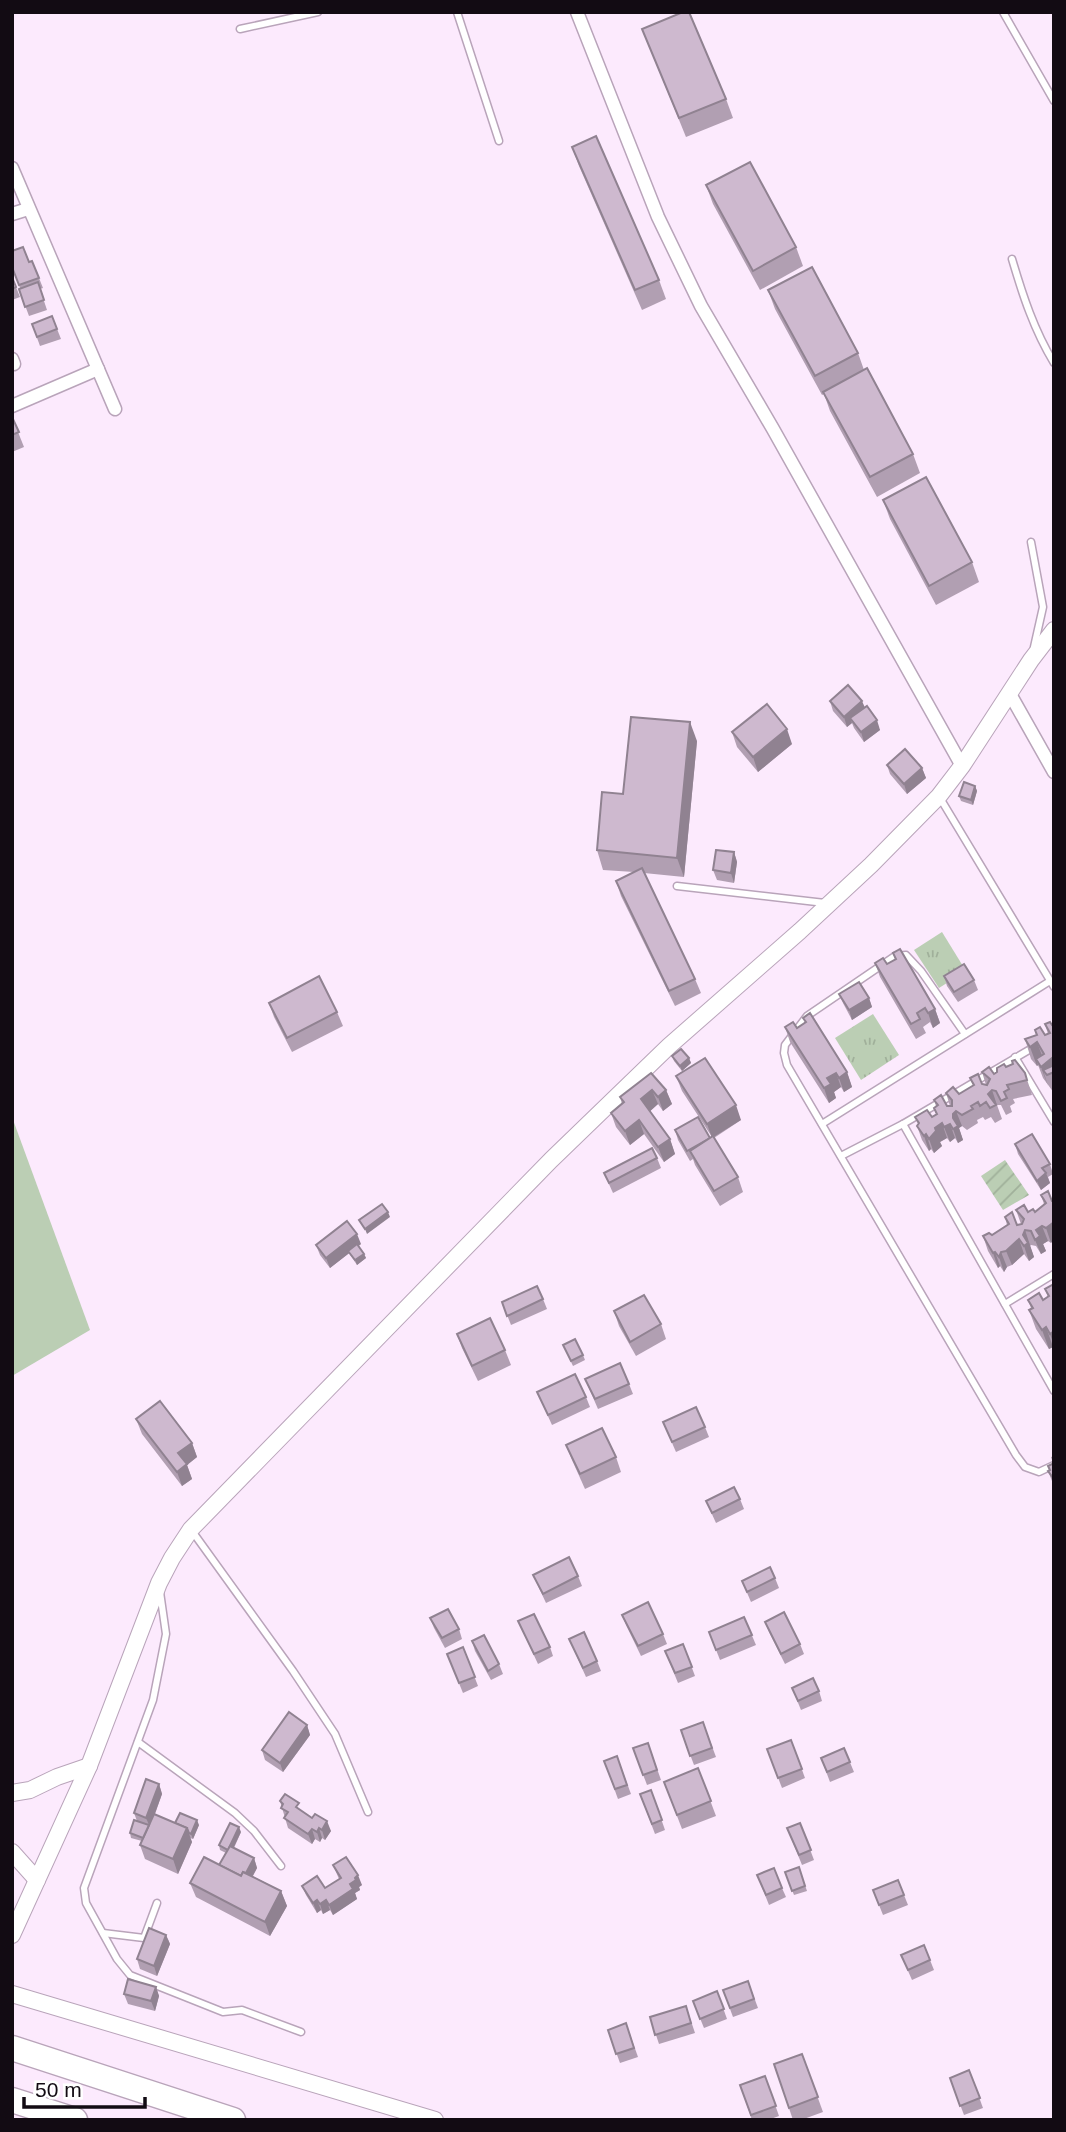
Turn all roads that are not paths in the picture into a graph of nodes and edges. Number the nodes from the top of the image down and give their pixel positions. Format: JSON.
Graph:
{"nodes":[{"id":1,"x":318,"y":12,"type":"edge"},
{"id":2,"x":457,"y":12,"type":"edge"},
{"id":3,"x":578,"y":12,"type":"edge"},
{"id":4,"x":1003,"y":12,"type":"edge"},
{"id":5,"x":240,"y":29,"type":"dead end"},
{"id":6,"x":1054,"y":101,"type":"edge"},
{"id":7,"x":499,"y":141,"type":"dead end"},
{"id":8,"x":12,"y":168,"type":"edge"},
{"id":9,"x":28,"y":209,"type":"junction"},
{"id":10,"x":12,"y":214,"type":"edge"},
{"id":11,"x":1012,"y":260,"type":"dead end"},
{"id":12,"x":1054,"y":363,"type":"edge"},
{"id":13,"x":98,"y":369,"type":"junction"},
{"id":14,"x":12,"y":406,"type":"edge"},
{"id":15,"x":115,"y":409,"type":"dead end"},
{"id":16,"x":1031,"y":542,"type":"dead end"},
{"id":17,"x":1054,"y":630,"type":"edge"},
{"id":18,"x":1031,"y":660,"type":"junction"},
{"id":19,"x":1010,"y":694,"type":"junction"},
{"id":20,"x":962,"y":766,"type":"junction"},
{"id":21,"x":1054,"y":772,"type":"edge"},
{"id":22,"x":939,"y":796,"type":"junction"},
{"id":23,"x":677,"y":886,"type":"dead end"},
{"id":24,"x":830,"y":904,"type":"junction"},
{"id":25,"x":1052,"y":984,"type":"edge"},
{"id":26,"x":965,"y":1034,"type":"junction"},
{"id":27,"x":1044,"y":1041,"type":"edge"},
{"id":28,"x":1015,"y":1057,"type":"junction"},
{"id":29,"x":1054,"y":1122,"type":"edge"},
{"id":30,"x":822,"y":1124,"type":"junction"},
{"id":31,"x":903,"y":1124,"type":"junction"},
{"id":32,"x":841,"y":1156,"type":"junction"},
{"id":33,"x":1054,"y":1274,"type":"edge"},
{"id":34,"x":1005,"y":1304,"type":"junction"},
{"id":35,"x":1054,"y":1391,"type":"edge"},
{"id":36,"x":1054,"y":1465,"type":"edge"},
{"id":37,"x":191,"y":1529,"type":"junction"},
{"id":38,"x":159,"y":1583,"type":"junction"},
{"id":39,"x":138,"y":1742,"type":"junction"},
{"id":40,"x":89,"y":1766,"type":"junction"},
{"id":41,"x":12,"y":1793,"type":"edge"},
{"id":42,"x":368,"y":1812,"type":"dead end"},
{"id":43,"x":12,"y":1852,"type":"edge"},
{"id":44,"x":281,"y":1866,"type":"dead end"},
{"id":45,"x":37,"y":1880,"type":"junction"},
{"id":46,"x":158,"y":1903,"type":"dead end"},
{"id":47,"x":103,"y":1933,"type":"junction"},
{"id":48,"x":12,"y":1935,"type":"edge"},
{"id":49,"x":12,"y":1994,"type":"edge"},
{"id":50,"x":302,"y":2032,"type":"dead end"},
{"id":51,"x":12,"y":2048,"type":"edge"},
{"id":52,"x":12,"y":2100,"type":"edge"},
{"id":53,"x":75,"y":2120,"type":"edge"},
{"id":54,"x":233,"y":2120,"type":"edge"},
{"id":55,"x":435,"y":2120,"type":"edge"}],
"edges":[{"from":1,"to":5,"type":"lane"},
{"from":2,"to":7,"type":"lane"},
{"from":3,"to":20,"type":"street"},
{"from":4,"to":6,"type":"lane"},
{"from":8,"to":9,"type":"street"},
{"from":9,"to":10,"type":"street"},
{"from":9,"to":13,"type":"street"},
{"from":11,"to":12,"type":"lane"},
{"from":13,"to":14,"type":"street"},
{"from":13,"to":15,"type":"street"},
{"from":16,"to":18,"type":"lane"},
{"from":17,"to":18,"type":"street"},
{"from":18,"to":19,"type":"street"},
{"from":19,"to":20,"type":"street"},
{"from":19,"to":21,"type":"street"},
{"from":20,"to":22,"type":"street"},
{"from":22,"to":24,"type":"street"},
{"from":22,"to":25,"type":"lane"},
{"from":23,"to":24,"type":"lane"},
{"from":24,"to":37,"type":"street"},
{"from":25,"to":26,"type":"lane"},
{"from":26,"to":30,"type":"lane"},
{"from":26,"to":30,"type":"lane"},
{"from":27,"to":28,"type":"lane"},
{"from":28,"to":29,"type":"lane"},
{"from":28,"to":31,"type":"lane"},
{"from":30,"to":32,"type":"lane"},
{"from":31,"to":32,"type":"lane"},
{"from":31,"to":34,"type":"lane"},
{"from":32,"to":36,"type":"lane"},
{"from":33,"to":34,"type":"lane"},
{"from":34,"to":35,"type":"lane"},
{"from":37,"to":38,"type":"street"},
{"from":37,"to":42,"type":"lane"},
{"from":38,"to":39,"type":"lane"},
{"from":38,"to":40,"type":"street"},
{"from":39,"to":44,"type":"lane"},
{"from":39,"to":47,"type":"lane"},
{"from":40,"to":41,"type":"street"},
{"from":40,"to":45,"type":"street"},
{"from":43,"to":45,"type":"street"},
{"from":45,"to":48,"type":"street"},
{"from":46,"to":47,"type":"lane"},
{"from":47,"to":50,"type":"lane"},
{"from":49,"to":55,"type":"street"},
{"from":51,"to":54,"type":"highway"},
{"from":52,"to":53,"type":"highway"}]}
